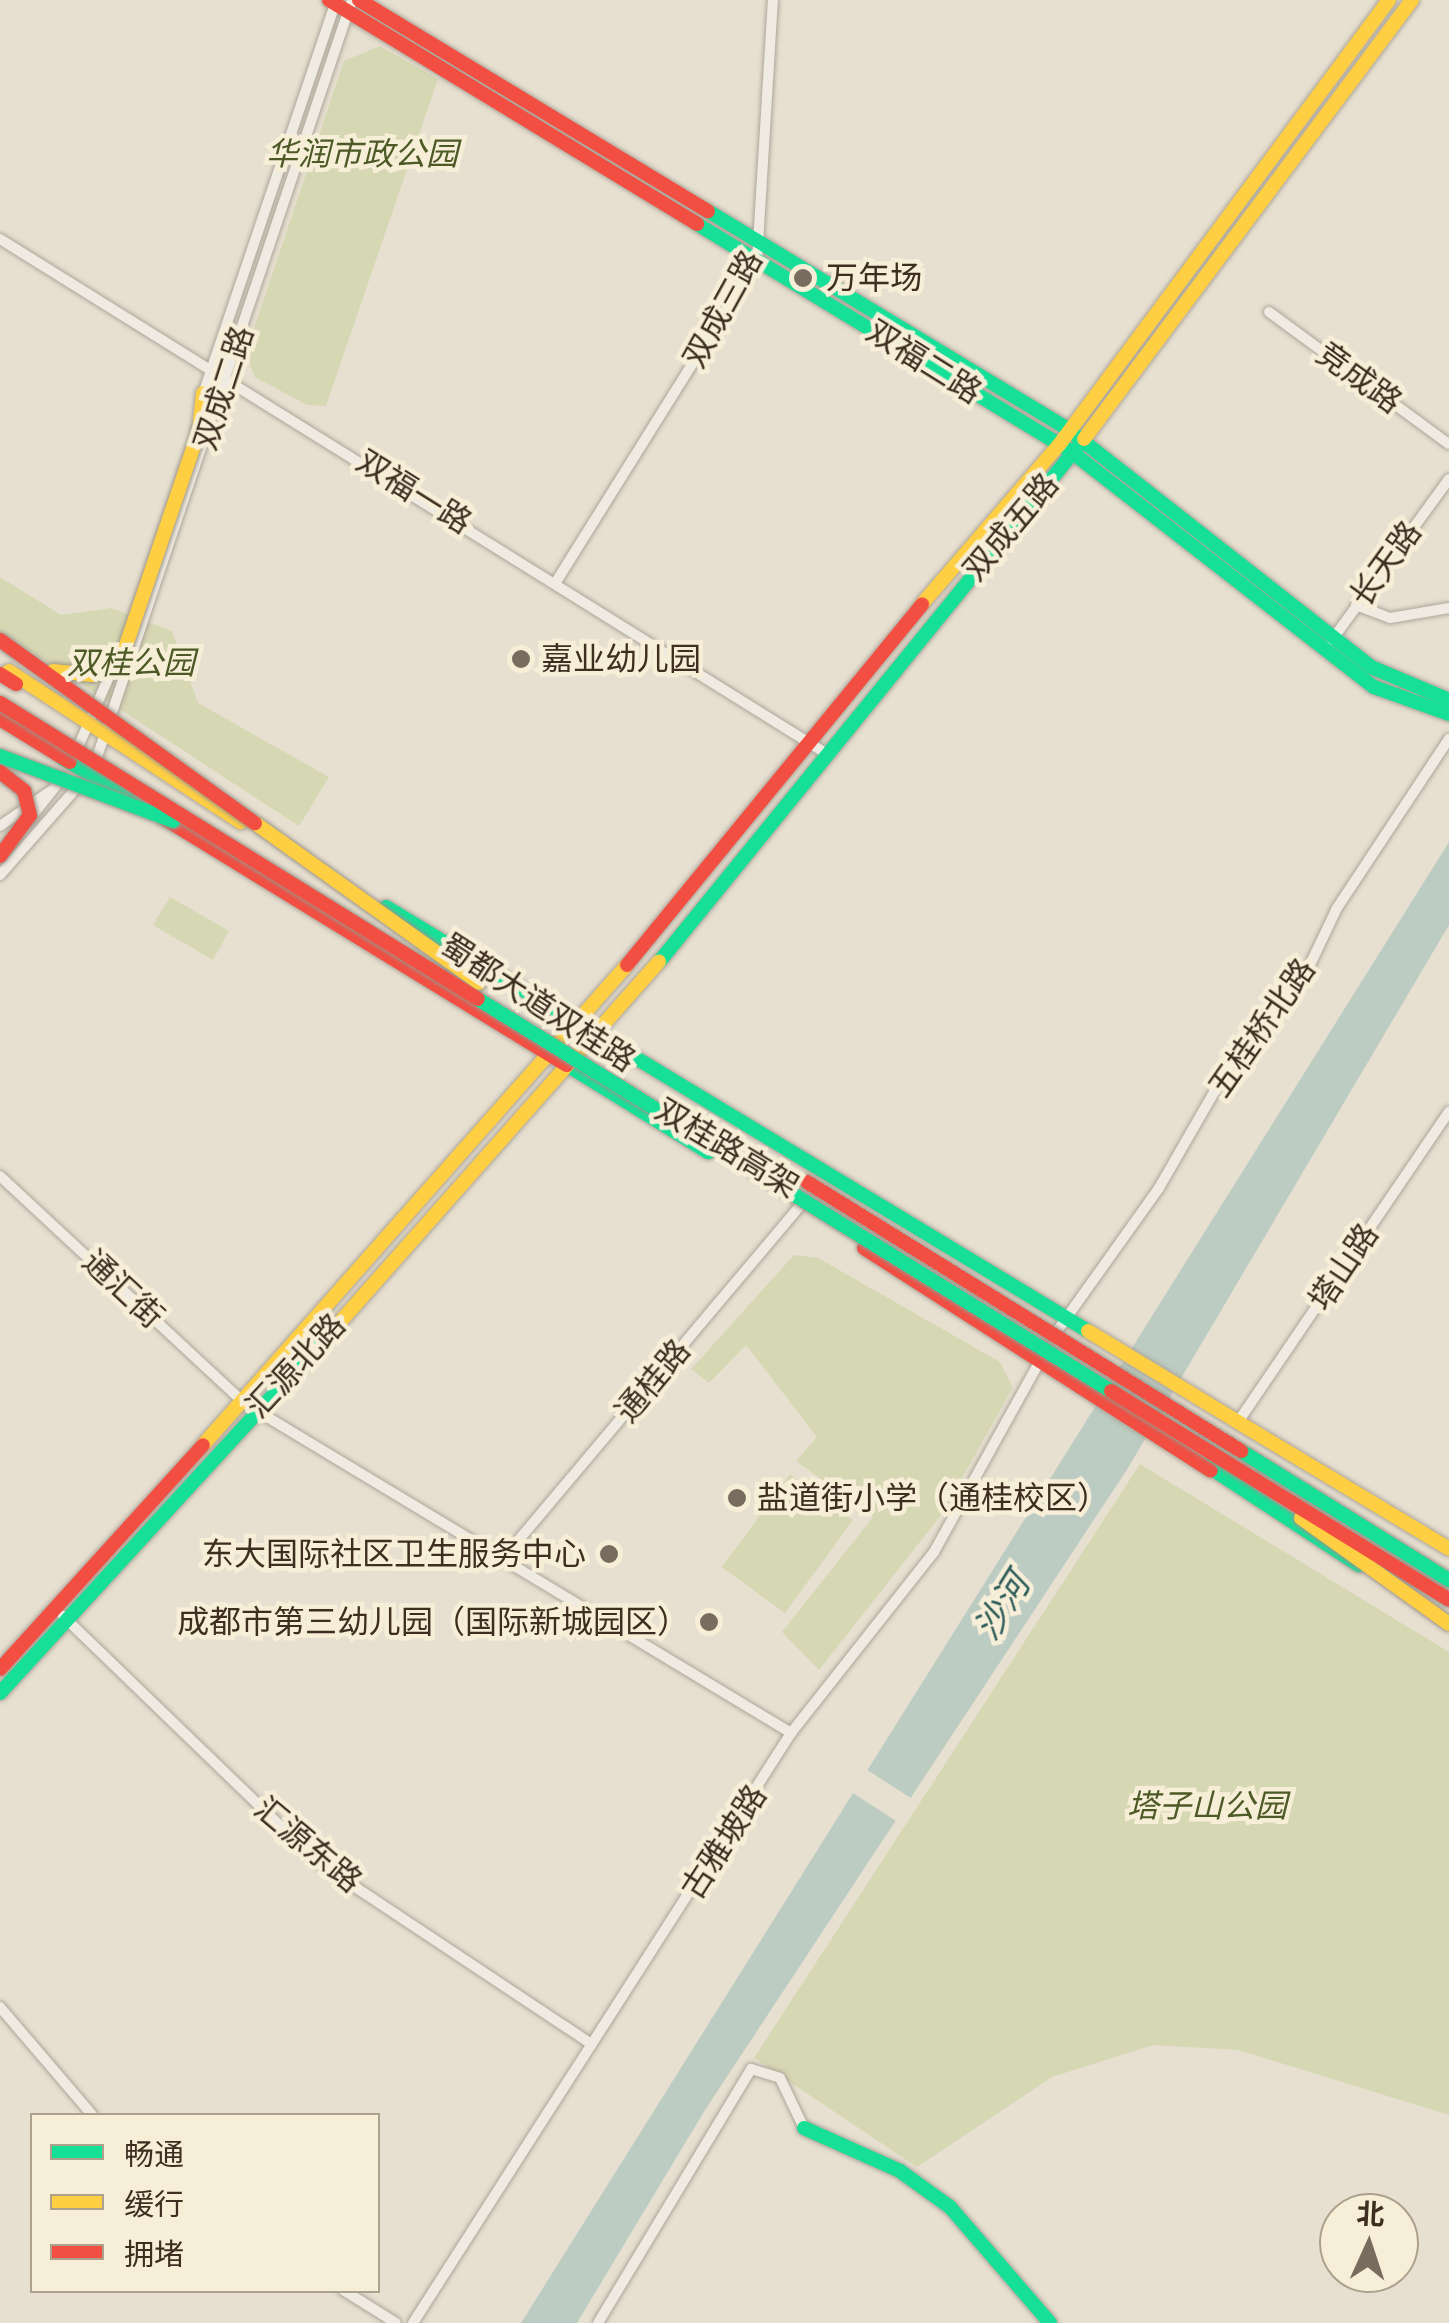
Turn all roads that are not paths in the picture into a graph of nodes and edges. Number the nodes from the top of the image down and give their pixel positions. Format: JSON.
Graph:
{"nodes":[{"id":1,"x":773,"y":0,"type":"edge"},
{"id":2,"x":1390,"y":0,"type":"edge"},
{"id":3,"x":1412,"y":0,"type":"edge"},
{"id":4,"x":343,"y":2,"type":"edge"},
{"id":5,"x":0,"y":239,"type":"edge"},
{"id":6,"x":759,"y":253,"type":"junction"},
{"id":7,"x":1269,"y":312,"type":"dead end"},
{"id":8,"x":212,"y":368,"type":"junction"},
{"id":9,"x":228,"y":376,"type":"junction"},
{"id":10,"x":204,"y":393,"type":"junction"},
{"id":11,"x":1069,"y":430,"type":"junction"},
{"id":12,"x":1083,"y":440,"type":"junction"},
{"id":13,"x":1449,"y":444,"type":"edge"},
{"id":14,"x":1066,"y":449,"type":"junction"},
{"id":15,"x":1449,"y":479,"type":"edge"},
{"id":16,"x":556,"y":582,"type":"junction"},
{"id":17,"x":1356,"y":605,"type":"junction"},
{"id":18,"x":1449,"y":608,"type":"edge"},
{"id":19,"x":0,"y":640,"type":"edge"},
{"id":20,"x":1330,"y":644,"type":"junction"},
{"id":21,"x":0,"y":666,"type":"edge"},
{"id":22,"x":44,"y":669,"type":"junction"},
{"id":23,"x":0,"y":674,"type":"edge"},
{"id":24,"x":0,"y":690,"type":"edge"},
{"id":25,"x":1449,"y":700,"type":"edge"},
{"id":26,"x":0,"y":703,"type":"edge"},
{"id":27,"x":1449,"y":714,"type":"edge"},
{"id":28,"x":0,"y":720,"type":"edge"},
{"id":29,"x":0,"y":727,"type":"edge"},
{"id":30,"x":87,"y":730,"type":"junction"},
{"id":31,"x":1449,"y":738,"type":"edge"},
{"id":32,"x":805,"y":740,"type":"junction"},
{"id":33,"x":107,"y":742,"type":"junction"},
{"id":34,"x":824,"y":752,"type":"junction"},
{"id":35,"x":0,"y":756,"type":"edge"},
{"id":36,"x":70,"y":762,"type":"junction"},
{"id":37,"x":0,"y":772,"type":"edge"},
{"id":38,"x":90,"y":772,"type":"junction"},
{"id":39,"x":58,"y":786,"type":"junction"},
{"id":40,"x":0,"y":826,"type":"edge"},
{"id":41,"x":0,"y":853,"type":"edge"},
{"id":42,"x":0,"y":875,"type":"edge"},
{"id":43,"x":476,"y":988,"type":"junction"},
{"id":44,"x":575,"y":1028,"type":"junction"},
{"id":45,"x":595,"y":1041,"type":"junction"},
{"id":46,"x":554,"y":1057,"type":"junction"},
{"id":47,"x":572,"y":1069,"type":"junction"},
{"id":48,"x":1449,"y":1112,"type":"edge"},
{"id":49,"x":0,"y":1176,"type":"edge"},
{"id":50,"x":799,"y":1207,"type":"junction"},
{"id":51,"x":1061,"y":1319,"type":"junction"},
{"id":52,"x":1038,"y":1365,"type":"junction"},
{"id":53,"x":249,"y":1406,"type":"junction"},
{"id":54,"x":1238,"y":1422,"type":"junction"},
{"id":55,"x":1221,"y":1457,"type":"junction"},
{"id":56,"x":1211,"y":1471,"type":"junction"},
{"id":57,"x":1449,"y":1550,"type":"edge"},
{"id":58,"x":506,"y":1555,"type":"junction"},
{"id":59,"x":1449,"y":1580,"type":"edge"},
{"id":60,"x":1449,"y":1600,"type":"edge"},
{"id":61,"x":61,"y":1614,"type":"junction"},
{"id":62,"x":1449,"y":1614,"type":"edge"},
{"id":63,"x":1449,"y":1624,"type":"edge"},
{"id":64,"x":0,"y":1668,"type":"edge"},
{"id":65,"x":0,"y":1693,"type":"edge"},
{"id":66,"x":792,"y":1733,"type":"junction"},
{"id":67,"x":0,"y":2007,"type":"edge"},
{"id":68,"x":590,"y":2043,"type":"junction"},
{"id":69,"x":90,"y":2113,"type":"edge"},
{"id":70,"x":804,"y":2128,"type":"joint"},
{"id":71,"x":348,"y":2293,"type":"edge"},
{"id":72,"x":396,"y":2323,"type":"edge"},
{"id":73,"x":414,"y":2323,"type":"edge"},
{"id":74,"x":598,"y":2323,"type":"edge"},
{"id":75,"x":1050,"y":2323,"type":"edge"}],
"edges":[{"from":1,"to":6,"type":"street","name":"双成三路"},
{"from":2,"to":11,"type":"main road","name":"双成五路"},
{"from":3,"to":12,"type":"main road","name":"双成五路"},
{"from":4,"to":6,"type":"main road","name":"双福二路"},
{"from":4,"to":8,"type":"street","name":"双成二路"},
{"from":4,"to":9,"type":"street","name":"双成二路"},
{"from":5,"to":8,"type":"street","name":"双福一路"},
{"from":6,"to":11,"type":"main road","name":"双福二路"},
{"from":6,"to":14,"type":"main road","name":"双福二路"},
{"from":6,"to":16,"type":"street","name":"双成三路"},
{"from":7,"to":13,"type":"street","name":"竞成路"},
{"from":8,"to":9,"type":"street","name":"双福一路"},
{"from":8,"to":10,"type":"street","name":"双成二路"},
{"from":9,"to":16,"type":"street","name":"双福一路"},
{"from":9,"to":33,"type":"street","name":"双成二路"},
{"from":10,"to":22,"type":"main road","bridge":true},
{"from":10,"to":30,"type":"street","name":"双成二路"},
{"from":11,"to":12,"type":"main road","name":"双福二路"},
{"from":11,"to":14,"type":"main road","name":"双成五路"},
{"from":12,"to":14,"type":"main road","name":"双成五路"},
{"from":12,"to":20,"type":"main road","name":"双福二路"},
{"from":14,"to":20,"type":"main road","name":"双福二路"},
{"from":14,"to":32,"type":"main road","name":"双成五路"},
{"from":14,"to":34,"type":"main road","name":"双成五路"},
{"from":15,"to":17,"type":"street","name":"长天路"},
{"from":16,"to":32,"type":"street","name":"双福一路"},
{"from":17,"to":18,"type":"street"},
{"from":17,"to":20,"type":"street","name":"长天路"},
{"from":19,"to":22,"type":"main road","bridge":true},
{"from":20,"to":25,"type":"main road","name":"双福二路"},
{"from":20,"to":27,"type":"main road","name":"双福二路"},
{"from":21,"to":30,"type":"main road","name":"蜀都大道双桂路"},
{"from":22,"to":43,"type":"main road","bridge":true},
{"from":23,"to":30,"type":"main road"},
{"from":24,"to":43,"type":"main road","name":"双桂路高架","bridge":true},
{"from":26,"to":43,"type":"main road","name":"双桂路高架","bridge":true},
{"from":28,"to":36,"type":"main road"},
{"from":29,"to":36,"type":"main road","name":"蜀都大道双桂路"},
{"from":30,"to":33,"type":"main road","name":"蜀都大道双桂路"},
{"from":30,"to":36,"type":"street","name":"双成二路"},
{"from":31,"to":51,"type":"street","name":"五桂桥北路"},
{"from":32,"to":34,"type":"street","name":"双福一路"},
{"from":32,"to":44,"type":"main road","name":"双成五路"},
{"from":33,"to":38,"type":"street","name":"双成二路"},
{"from":33,"to":44,"type":"main road","name":"蜀都大道双桂路"},
{"from":34,"to":45,"type":"main road","name":"双成五路"},
{"from":35,"to":43,"type":"main road","bridge":true},
{"from":36,"to":38,"type":"main road","name":"蜀都大道双桂路"},
{"from":36,"to":39,"type":"street","name":"双成二路"},
{"from":37,"to":41,"type":"main road","bridge":true},
{"from":38,"to":42,"type":"street","name":"双成二路"},
{"from":38,"to":46,"type":"main road","name":"蜀都大道双桂路"},
{"from":39,"to":40,"type":"street"},
{"from":39,"to":41,"type":"street"},
{"from":43,"to":55,"type":"main road","name":"双桂路高架","bridge":true},
{"from":43,"to":59,"type":"main road","name":"双桂路高架","bridge":true},
{"from":44,"to":45,"type":"main road","name":"蜀都大道双桂路"},
{"from":44,"to":46,"type":"main road","name":"汇源北路"},
{"from":45,"to":47,"type":"main road","name":"汇源北路"},
{"from":45,"to":51,"type":"main road","name":"蜀都大道双桂路"},
{"from":46,"to":47,"type":"main road","name":"蜀都大道双桂路"},
{"from":46,"to":53,"type":"main road","name":"汇源北路"},
{"from":47,"to":50,"type":"main road","name":"蜀都大道双桂路"},
{"from":47,"to":53,"type":"main road","name":"汇源北路"},
{"from":48,"to":54,"type":"street","name":"塔山路"},
{"from":49,"to":53,"type":"street","name":"通汇街"},
{"from":50,"to":52,"type":"main road","name":"蜀都大道双桂路"},
{"from":50,"to":58,"type":"street","name":"通桂路"},
{"from":51,"to":52,"type":"street","name":"五桂桥北路"},
{"from":51,"to":54,"type":"main road","name":"蜀都大道双桂路"},
{"from":52,"to":54,"type":"main road","bridge":true},
{"from":52,"to":56,"type":"main road","name":"蜀都大道双桂路"},
{"from":52,"to":66,"type":"street","name":"古雅坡路"},
{"from":53,"to":58,"type":"street","name":"通汇街"},
{"from":53,"to":61,"type":"main road","name":"汇源北路"},
{"from":54,"to":56,"type":"main road"},
{"from":54,"to":57,"type":"main road","name":"蜀都大道双桂路"},
{"from":55,"to":60,"type":"main road","name":"双桂路高架","bridge":true},
{"from":55,"to":63,"type":"main road","bridge":true},
{"from":56,"to":62,"type":"main road","name":"蜀都大道双桂路"},
{"from":58,"to":66,"type":"street","name":"通汇街"},
{"from":61,"to":64,"type":"main road","name":"汇源北路"},
{"from":61,"to":65,"type":"main road","name":"汇源北路"},
{"from":61,"to":68,"type":"street","name":"汇源东路"},
{"from":66,"to":68,"type":"street","name":"古雅坡路"},
{"from":67,"to":69,"type":"street"},
{"from":68,"to":73,"type":"street","name":"古雅坡路"},
{"from":70,"to":74,"type":"street"},
{"from":70,"to":75,"type":"main road"},
{"from":71,"to":72,"type":"street"}]}
